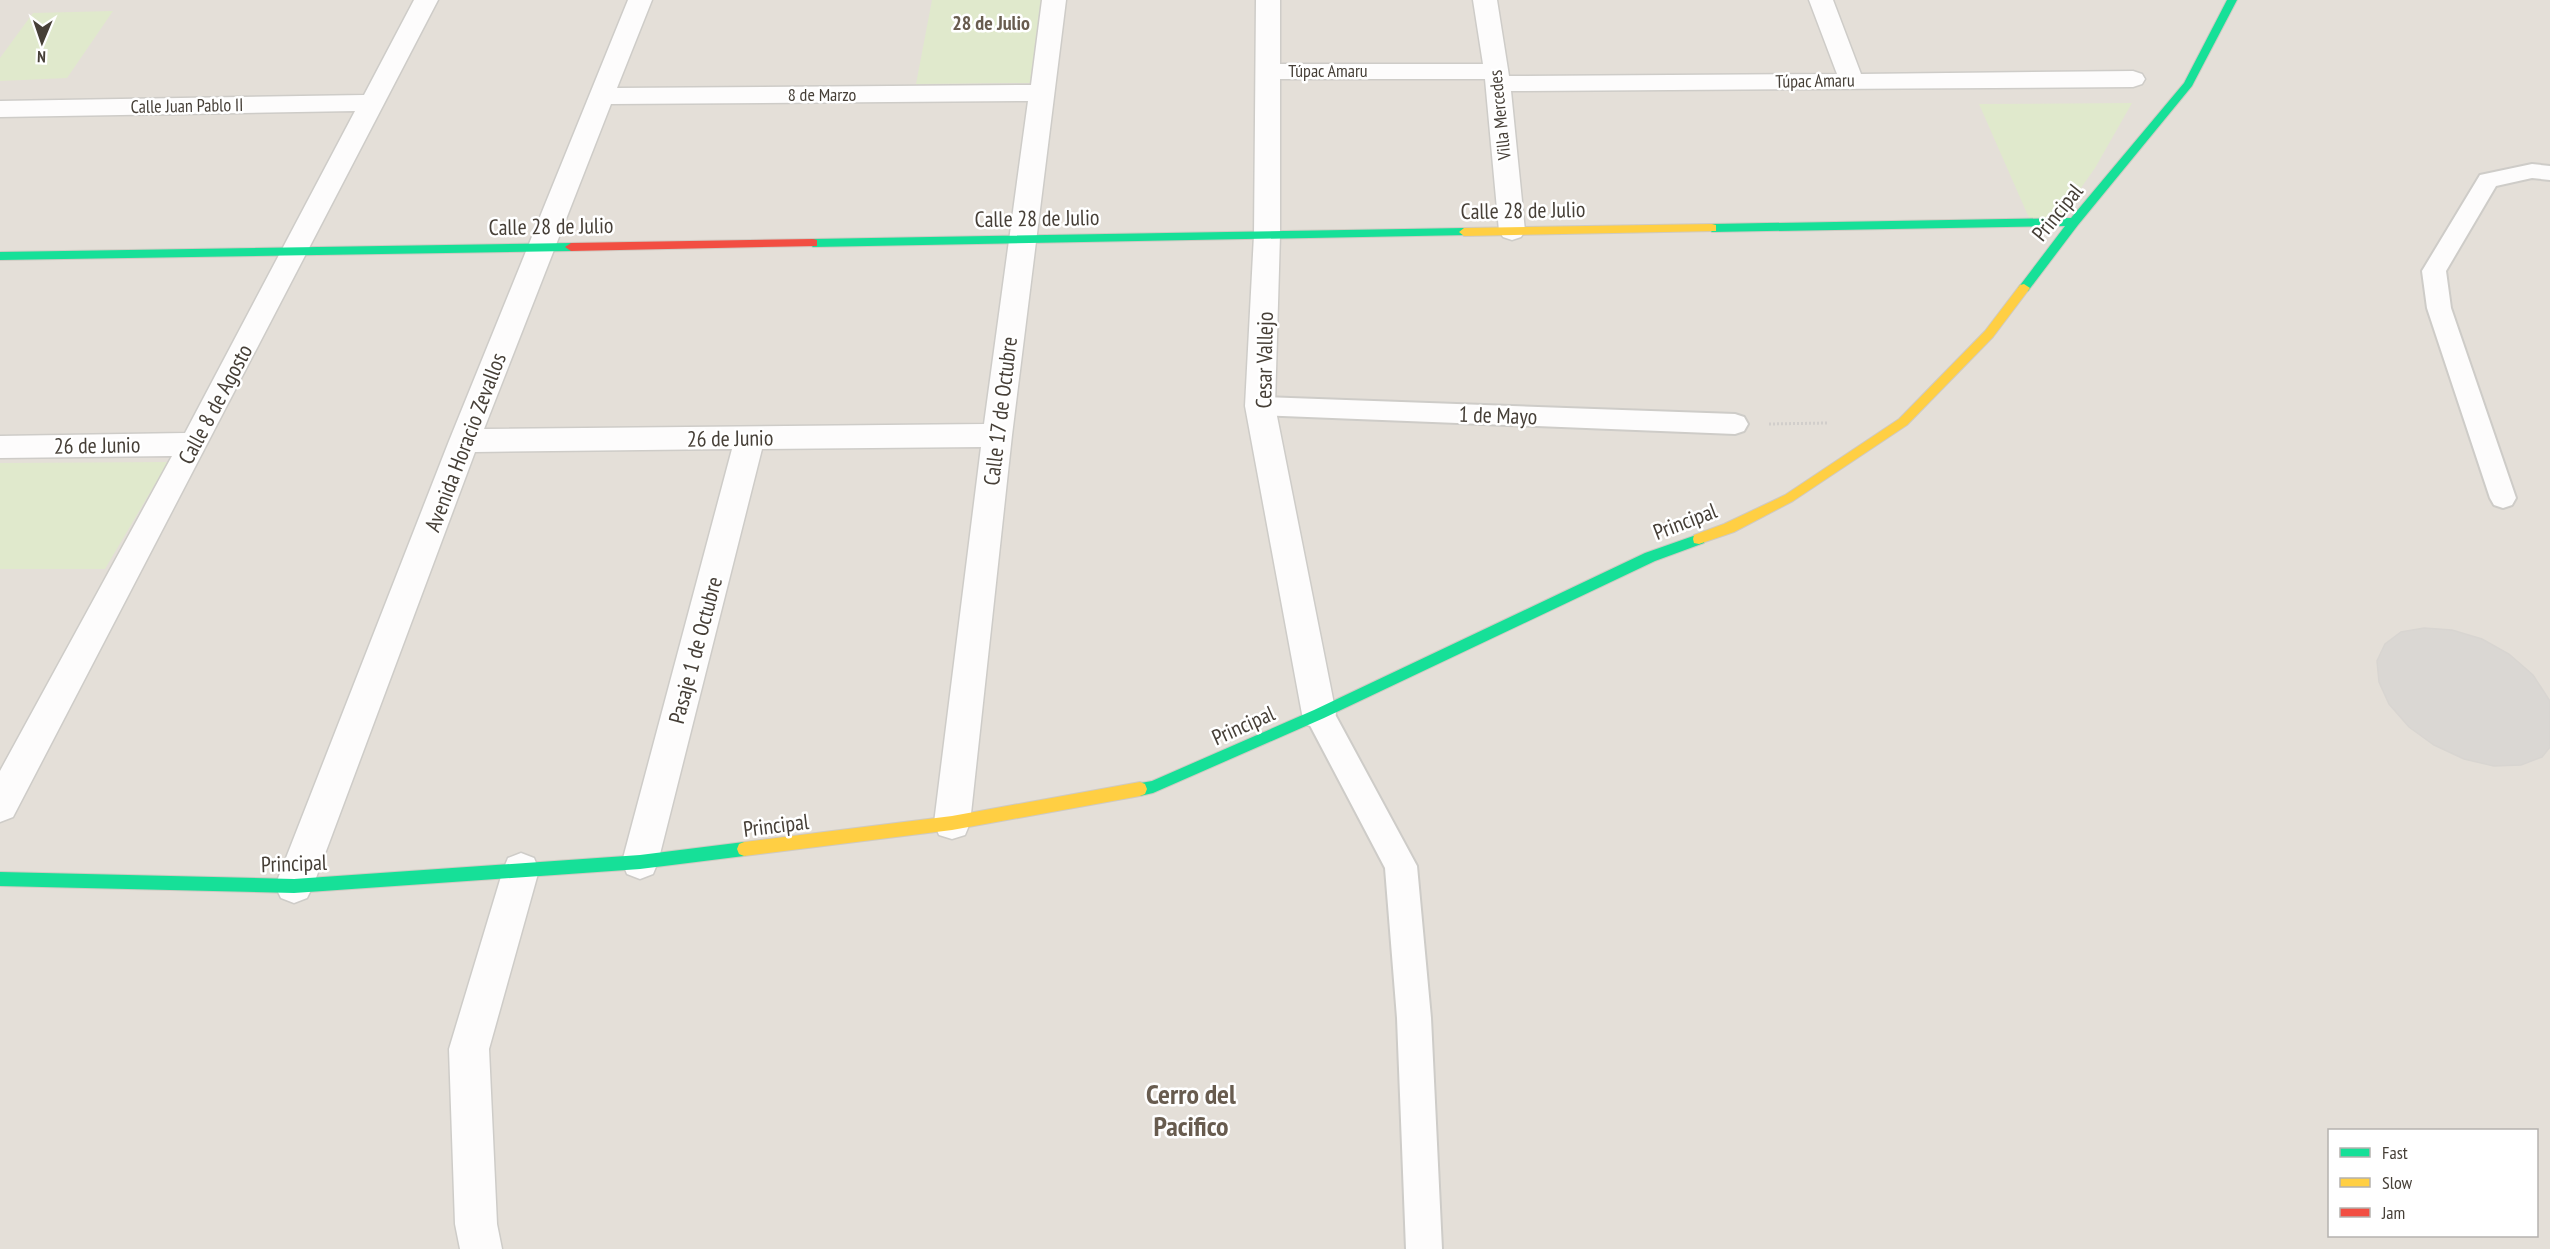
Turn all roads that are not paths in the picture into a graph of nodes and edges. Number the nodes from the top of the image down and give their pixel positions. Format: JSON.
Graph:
{"nodes":[{"id":1,"x":426,"y":0,"type":"edge"},
{"id":2,"x":640,"y":0,"type":"edge"},
{"id":3,"x":1054,"y":0,"type":"edge"},
{"id":4,"x":1268,"y":0,"type":"edge"},
{"id":5,"x":1485,"y":0,"type":"edge"},
{"id":6,"x":1821,"y":0,"type":"edge"},
{"id":7,"x":2232,"y":0,"type":"edge"},
{"id":8,"x":1267,"y":71,"type":"junction"},
{"id":9,"x":1497,"y":78,"type":"junction"},
{"id":10,"x":2133,"y":79,"type":"dead end"},
{"id":11,"x":1852,"y":81,"type":"junction"},
{"id":12,"x":1041,"y":93,"type":"junction"},
{"id":13,"x":602,"y":96,"type":"junction"},
{"id":14,"x":374,"y":103,"type":"junction"},
{"id":15,"x":0,"y":109,"type":"edge"},
{"id":16,"x":2550,"y":174,"type":"edge"},
{"id":17,"x":2074,"y":222,"type":"junction"},
{"id":18,"x":1512,"y":231,"type":"junction"},
{"id":19,"x":1267,"y":236,"type":"junction"},
{"id":20,"x":1022,"y":240,"type":"junction"},
{"id":21,"x":542,"y":248,"type":"junction"},
{"id":22,"x":296,"y":251,"type":"junction"},
{"id":23,"x":0,"y":256,"type":"edge"},
{"id":24,"x":1260,"y":406,"type":"junction"},
{"id":25,"x":1735,"y":424,"type":"road end"},
{"id":26,"x":997,"y":435,"type":"junction"},
{"id":27,"x":750,"y":438,"type":"junction"},
{"id":28,"x":464,"y":441,"type":"junction"},
{"id":29,"x":194,"y":444,"type":"junction"},
{"id":30,"x":0,"y":447,"type":"edge"},
{"id":31,"x":2503,"y":498,"type":"dead end"},
{"id":32,"x":1319,"y":714,"type":"junction"},
{"id":33,"x":0,"y":806,"type":"edge"},
{"id":34,"x":952,"y":823,"type":"junction"},
{"id":35,"x":640,"y":862,"type":"junction"},
{"id":36,"x":521,"y":870,"type":"junction"},
{"id":37,"x":0,"y":879,"type":"edge"},
{"id":38,"x":294,"y":886,"type":"junction"},
{"id":39,"x":481,"y":1249,"type":"edge"},
{"id":40,"x":1424,"y":1249,"type":"edge"}],
"edges":[{"from":1,"to":14,"type":"street","name":"Calle 8 de Agosto"},
{"from":2,"to":13,"type":"street","name":"Avenida Horacio Zevallos"},
{"from":3,"to":12,"type":"street","name":"Calle 17 de Octubre"},
{"from":4,"to":8,"type":"street","name":"Cesar Vallejo"},
{"from":5,"to":9,"type":"street","name":"Villa Mercedes"},
{"from":6,"to":11,"type":"street"},
{"from":7,"to":17,"type":"street","name":"Principal"},
{"from":8,"to":9,"type":"street","name":"Túpac Amaru"},
{"from":8,"to":19,"type":"street","name":"Cesar Vallejo"},
{"from":9,"to":11,"type":"street","name":"Túpac Amaru"},
{"from":9,"to":18,"type":"street","name":"Villa Mercedes"},
{"from":10,"to":11,"type":"street","name":"Túpac Amaru"},
{"from":12,"to":13,"type":"street","name":"8 de Marzo"},
{"from":12,"to":20,"type":"street","name":"Calle 17 de Octubre"},
{"from":13,"to":21,"type":"street","name":"Avenida Horacio Zevallos"},
{"from":14,"to":15,"type":"street","name":"Calle Juan Pablo II"},
{"from":14,"to":22,"type":"street","name":"Calle 8 de Agosto"},
{"from":16,"to":31,"type":"lane"},
{"from":17,"to":18,"type":"street","name":"Calle 28 de Julio"},
{"from":17,"to":32,"type":"street","name":"Principal"},
{"from":18,"to":19,"type":"street","name":"Calle 28 de Julio"},
{"from":19,"to":20,"type":"street","name":"Calle 28 de Julio"},
{"from":19,"to":24,"type":"street","name":"Cesar Vallejo"},
{"from":20,"to":21,"type":"street","name":"Calle 28 de Julio"},
{"from":20,"to":26,"type":"street","name":"Calle 17 de Octubre"},
{"from":21,"to":22,"type":"street","name":"Calle 28 de Julio"},
{"from":21,"to":28,"type":"street","name":"Avenida Horacio Zevallos"},
{"from":22,"to":23,"type":"street","name":"Calle 28 de Julio"},
{"from":22,"to":29,"type":"street","name":"Calle 8 de Agosto"},
{"from":24,"to":25,"type":"lane","name":"1 de Mayo"},
{"from":24,"to":32,"type":"street","name":"Cesar Vallejo"},
{"from":26,"to":27,"type":"street","name":"26 de Junio"},
{"from":26,"to":34,"type":"street","name":"Calle 17 de Octubre"},
{"from":27,"to":28,"type":"street","name":"26 de Junio"},
{"from":27,"to":35,"type":"street","name":"Pasaje 1 de Octubre"},
{"from":28,"to":38,"type":"street","name":"Avenida Horacio Zevallos"},
{"from":29,"to":30,"type":"street","name":"26 de Junio"},
{"from":29,"to":33,"type":"street","name":"Calle 8 de Agosto"},
{"from":32,"to":34,"type":"street","name":"Principal"},
{"from":32,"to":40,"type":"lane"},
{"from":34,"to":35,"type":"street","name":"Principal"},
{"from":35,"to":36,"type":"street","name":"Principal"},
{"from":36,"to":38,"type":"street","name":"Principal"},
{"from":36,"to":39,"type":"street"},
{"from":37,"to":38,"type":"street","name":"Principal"}]}
